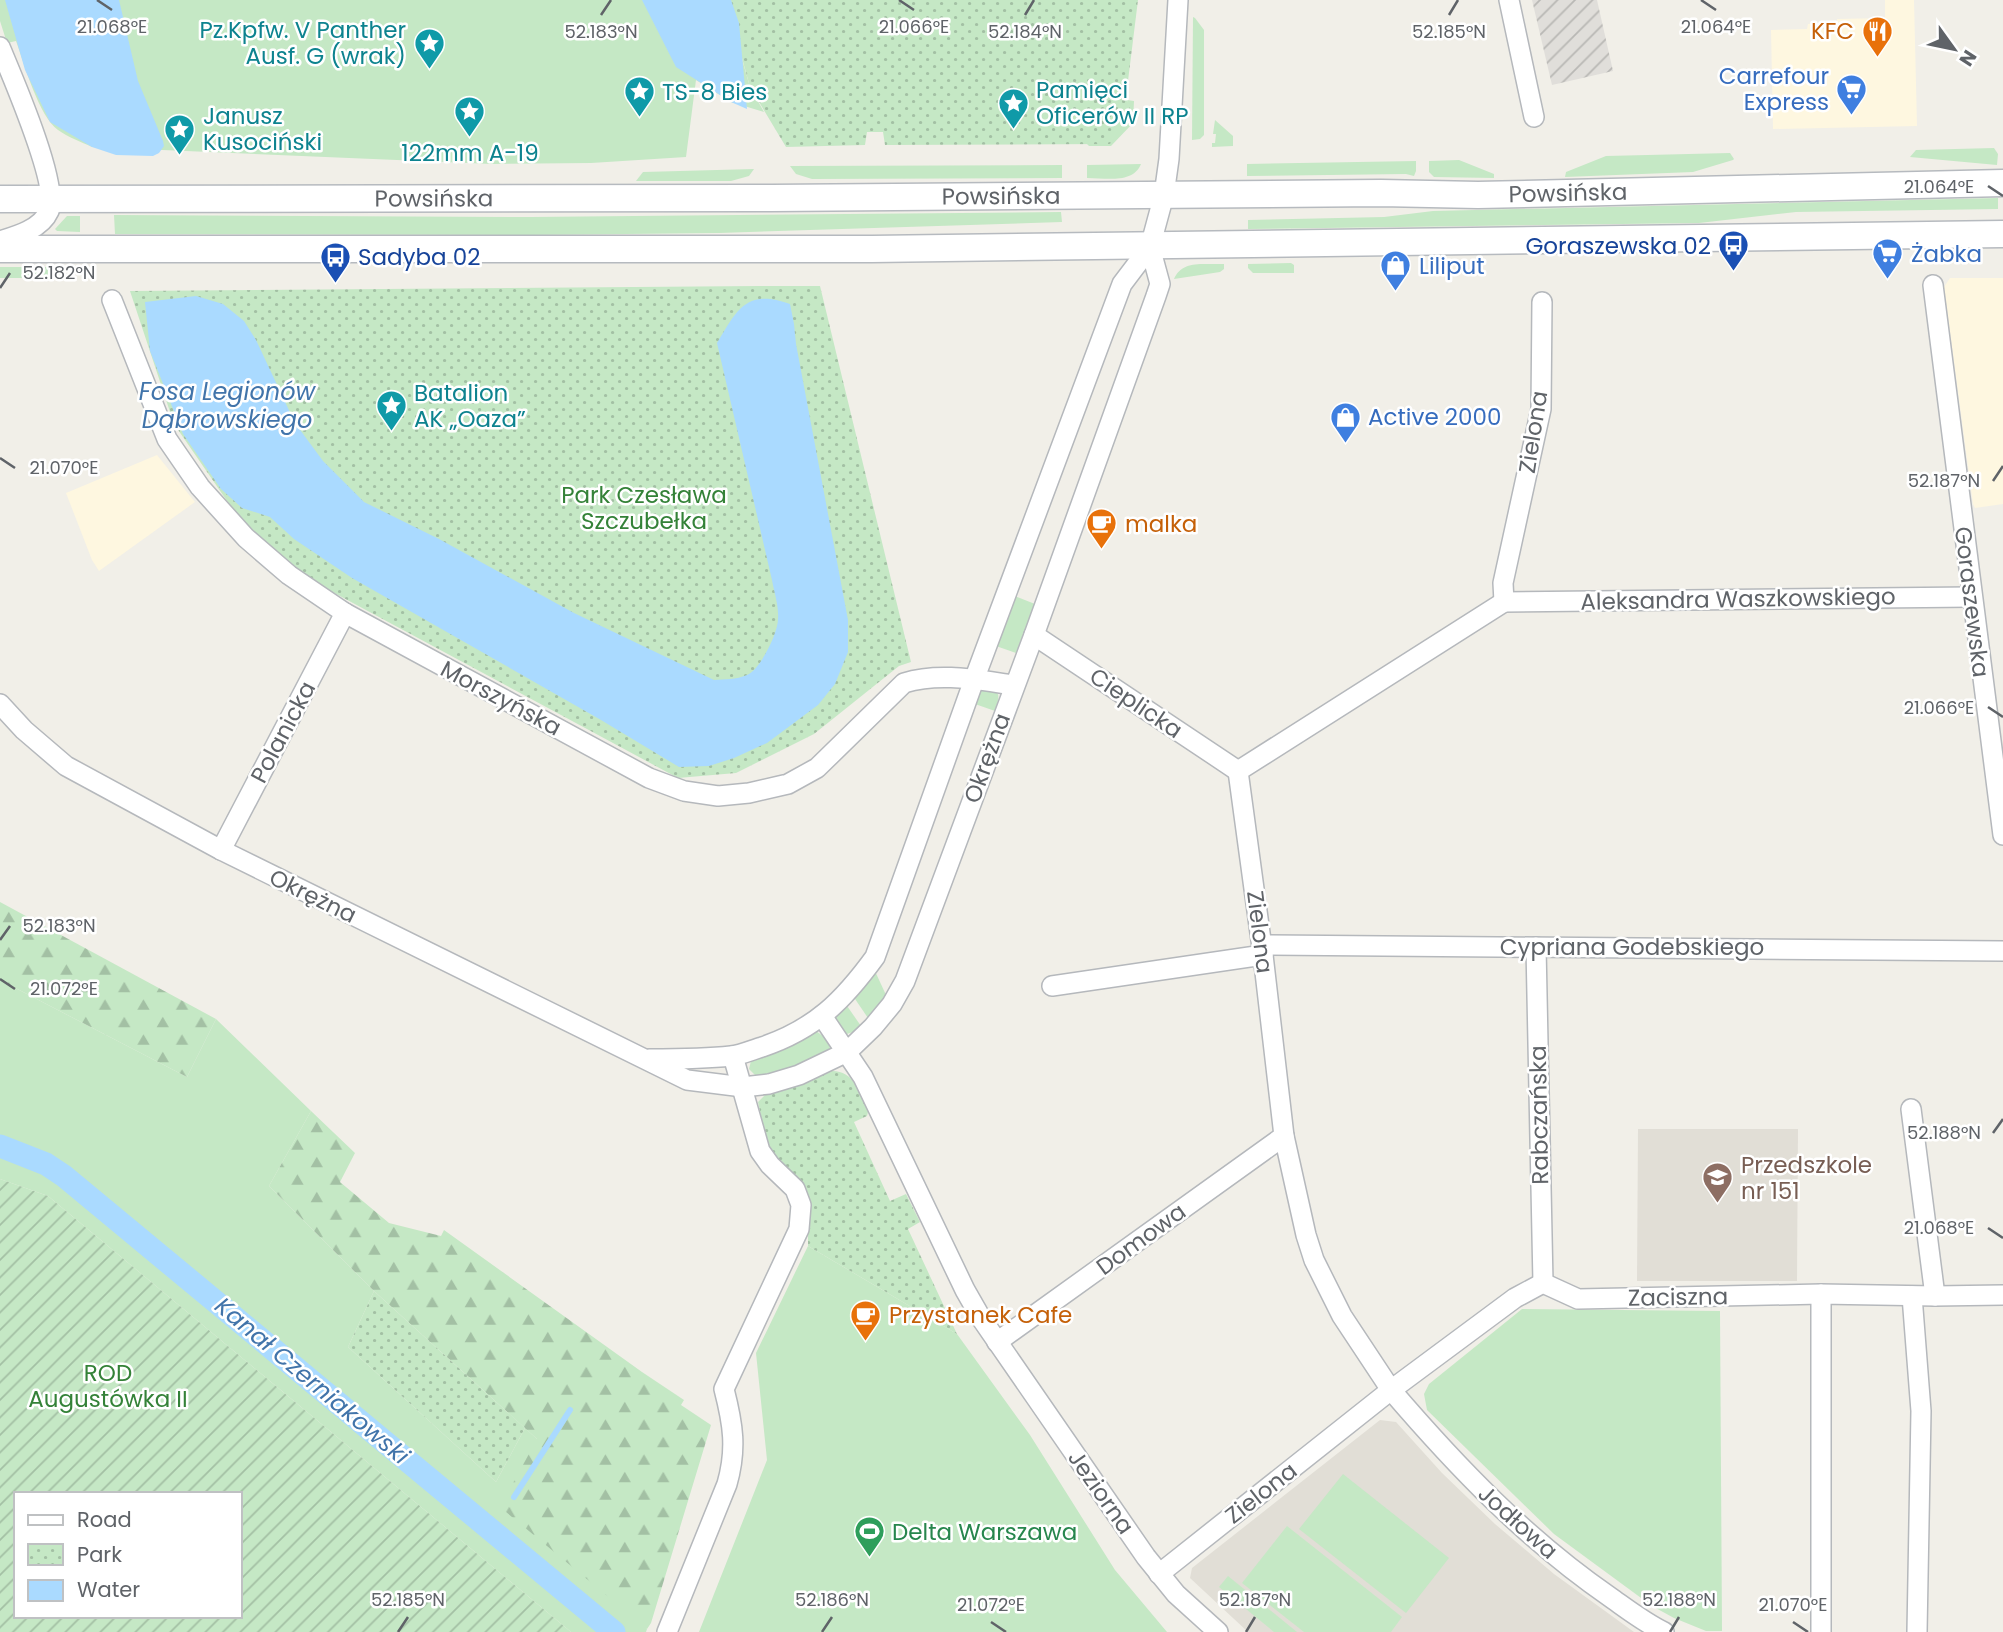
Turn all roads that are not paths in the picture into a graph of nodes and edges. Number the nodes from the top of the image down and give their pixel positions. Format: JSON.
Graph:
{"nodes":[{"id":1,"x":1178,"y":0,"type":"edge"},
{"id":2,"x":1509,"y":0,"type":"edge"},
{"id":3,"x":0,"y":47,"type":"edge"},
{"id":4,"x":1534,"y":117,"type":"dead end"},
{"id":5,"x":2003,"y":183,"type":"edge"},
{"id":6,"x":1164,"y":195,"type":"junction"},
{"id":7,"x":0,"y":199,"type":"edge"},
{"id":8,"x":52,"y":199,"type":"junction"},
{"id":9,"x":2003,"y":234,"type":"edge"},
{"id":10,"x":0,"y":242,"type":"edge"},
{"id":11,"x":1150,"y":247,"type":"junction"},
{"id":12,"x":0,"y":249,"type":"edge"},
{"id":13,"x":1933,"y":285,"type":"dead end"},
{"id":14,"x":112,"y":300,"type":"dead end"},
{"id":15,"x":1542,"y":302,"type":"dead end"},
{"id":16,"x":1972,"y":597,"type":"junction"},
{"id":17,"x":1504,"y":602,"type":"junction"},
{"id":18,"x":345,"y":614,"type":"junction"},
{"id":19,"x":1034,"y":635,"type":"junction"},
{"id":20,"x":974,"y":680,"type":"junction"},
{"id":21,"x":1014,"y":685,"type":"junction"},
{"id":22,"x":0,"y":704,"type":"edge"},
{"id":23,"x":1238,"y":771,"type":"junction"},
{"id":24,"x":2003,"y":835,"type":"edge"},
{"id":25,"x":220,"y":850,"type":"junction"},
{"id":26,"x":1536,"y":947,"type":"junction"},
{"id":27,"x":1263,"y":950,"type":"junction"},
{"id":28,"x":2003,"y":951,"type":"edge"},
{"id":29,"x":1052,"y":986,"type":"dead end"},
{"id":30,"x":822,"y":1016,"type":"junction"},
{"id":31,"x":847,"y":1052,"type":"junction"},
{"id":32,"x":733,"y":1056,"type":"junction"},
{"id":33,"x":645,"y":1059,"type":"junction"},
{"id":34,"x":743,"y":1087,"type":"junction"},
{"id":35,"x":1911,"y":1109,"type":"dead end"},
{"id":36,"x":1284,"y":1136,"type":"junction"},
{"id":37,"x":1543,"y":1283,"type":"junction"},
{"id":38,"x":1821,"y":1294,"type":"junction"},
{"id":39,"x":2003,"y":1294,"type":"edge"},
{"id":40,"x":1912,"y":1296,"type":"junction"},
{"id":41,"x":1935,"y":1296,"type":"junction"},
{"id":42,"x":997,"y":1342,"type":"junction"},
{"id":43,"x":1391,"y":1390,"type":"junction"},
{"id":44,"x":1159,"y":1574,"type":"junction"},
{"id":45,"x":667,"y":1632,"type":"edge"},
{"id":46,"x":1218,"y":1632,"type":"edge"},
{"id":47,"x":1664,"y":1632,"type":"edge"},
{"id":48,"x":1821,"y":1632,"type":"edge"},
{"id":49,"x":1917,"y":1632,"type":"edge"}],
"edges":[{"from":1,"to":6,"type":"street","name":"Okrężna"},
{"from":2,"to":4,"type":"street"},
{"from":3,"to":8,"type":"street"},
{"from":5,"to":6,"type":"main road","name":"Powsińska"},
{"from":6,"to":8,"type":"main road","name":"Powsińska"},
{"from":6,"to":11,"type":"street","name":"Okrężna"},
{"from":7,"to":8,"type":"main road","name":"Powsińska"},
{"from":8,"to":10,"type":"street"},
{"from":9,"to":11,"type":"main road","name":"Powsińska"},
{"from":11,"to":12,"type":"main road","name":"Powsińska"},
{"from":11,"to":19,"type":"street","name":"Okrężna"},
{"from":11,"to":20,"type":"street","name":"Okrężna"},
{"from":13,"to":16,"type":"street","name":"Goraszewska"},
{"from":14,"to":18,"type":"street","name":"Morszyńska"},
{"from":15,"to":17,"type":"street","name":"Zielona"},
{"from":16,"to":17,"type":"street","name":"Aleksandra Waszkowskiego"},
{"from":16,"to":24,"type":"street","name":"Goraszewska"},
{"from":17,"to":23,"type":"street"},
{"from":18,"to":20,"type":"street","name":"Morszyńska"},
{"from":18,"to":25,"type":"street","name":"Polanicka"},
{"from":19,"to":21,"type":"street","name":"Okrężna"},
{"from":19,"to":23,"type":"street","name":"Cieplicka"},
{"from":20,"to":21,"type":"street","name":"Morszyńska"},
{"from":20,"to":30,"type":"street","name":"Okrężna"},
{"from":21,"to":31,"type":"street","name":"Okrężna"},
{"from":22,"to":25,"type":"street","name":"Okrężna"},
{"from":23,"to":27,"type":"street","name":"Zielona"},
{"from":25,"to":33,"type":"street","name":"Okrężna"},
{"from":26,"to":27,"type":"street","name":"Cypriana Godebskiego"},
{"from":26,"to":28,"type":"street","name":"Cypriana Godebskiego"},
{"from":26,"to":37,"type":"street","name":"Rabczańska"},
{"from":27,"to":29,"type":"street","name":"Cypriana Godebskiego"},
{"from":27,"to":36,"type":"street","name":"Zielona"},
{"from":30,"to":31,"type":"street","name":"Jeziorna"},
{"from":30,"to":32,"type":"street","name":"Okrężna"},
{"from":31,"to":34,"type":"street","name":"Okrężna"},
{"from":31,"to":42,"type":"street","name":"Jeziorna"},
{"from":32,"to":33,"type":"street","name":"Okrężna"},
{"from":32,"to":34,"type":"street"},
{"from":33,"to":34,"type":"street","name":"Okrężna"},
{"from":34,"to":45,"type":"street"},
{"from":35,"to":41,"type":"street"},
{"from":36,"to":42,"type":"street","name":"Domowa"},
{"from":36,"to":43,"type":"street","name":"Zielona"},
{"from":37,"to":38,"type":"street","name":"Zaciszna"},
{"from":37,"to":43,"type":"street"},
{"from":38,"to":40,"type":"street","name":"Zaciszna"},
{"from":38,"to":48,"type":"street"},
{"from":39,"to":41,"type":"street","name":"Zaciszna"},
{"from":40,"to":41,"type":"street","name":"Zaciszna"},
{"from":40,"to":49,"type":"street"},
{"from":42,"to":44,"type":"street","name":"Jeziorna"},
{"from":43,"to":44,"type":"street","name":"Zielona"},
{"from":43,"to":47,"type":"street","name":"Jodłowa"},
{"from":44,"to":46,"type":"street","name":"Jeziorna"}]}
